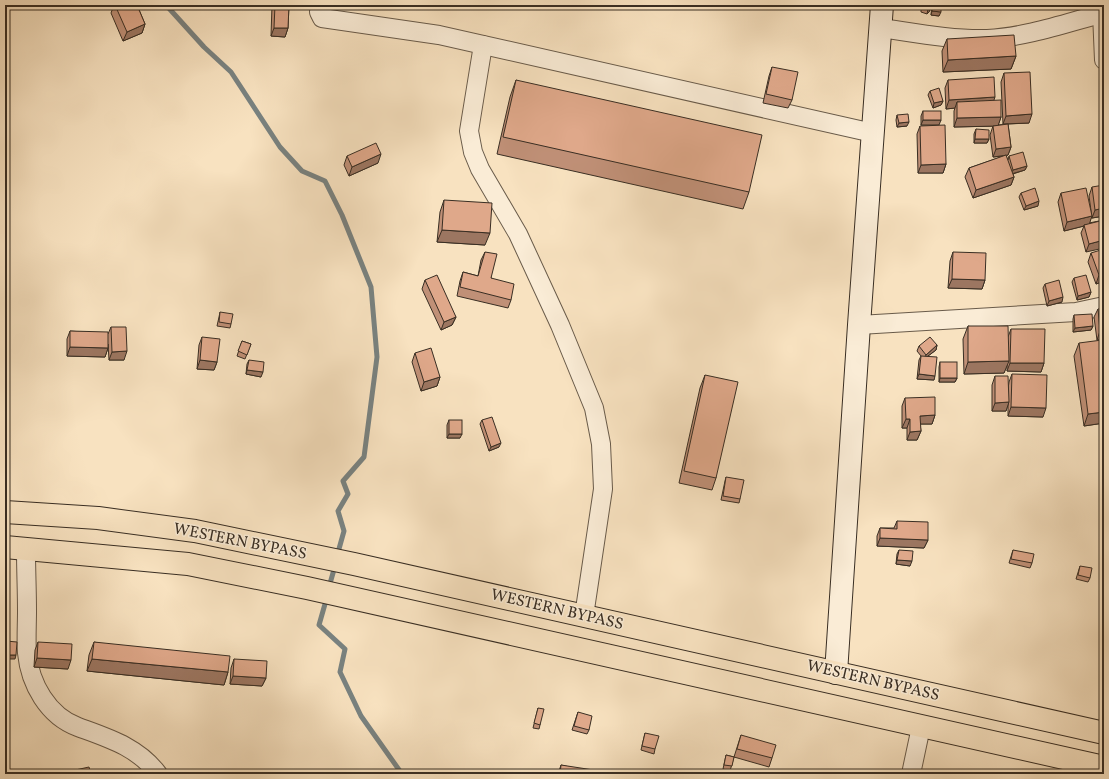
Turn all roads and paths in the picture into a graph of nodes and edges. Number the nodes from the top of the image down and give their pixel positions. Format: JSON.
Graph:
{"nodes":[{"id":1,"x":320,"y":5,"type":"edge"},
{"id":2,"x":882,"y":5,"type":"edge"},
{"id":3,"x":1103,"y":13,"type":"edge"},
{"id":4,"x":880,"y":28,"type":"junction"},
{"id":5,"x":483,"y":45,"type":"junction"},
{"id":6,"x":1104,"y":60,"type":"edge"},
{"id":7,"x":873,"y":133,"type":"junction"},
{"id":8,"x":1104,"y":306,"type":"edge"},
{"id":9,"x":858,"y":325,"type":"junction"},
{"id":10,"x":5,"y":512,"type":"edge"},
{"id":11,"x":5,"y":547,"type":"edge"},
{"id":12,"x":26,"y":550,"type":"junction"},
{"id":13,"x":584,"y":616,"type":"junction"},
{"id":14,"x":836,"y":673,"type":"junction"},
{"id":15,"x":921,"y":727,"type":"junction"},
{"id":16,"x":1104,"y":733,"type":"edge"},
{"id":17,"x":1104,"y":767,"type":"edge"},
{"id":18,"x":158,"y":774,"type":"edge"},
{"id":19,"x":911,"y":774,"type":"edge"}],
"edges":[{"from":1,"to":5,"type":"street"},
{"from":2,"to":4,"type":"street"},
{"from":3,"to":4,"type":"street"},
{"from":3,"to":6,"type":"street"},
{"from":4,"to":7,"type":"street"},
{"from":5,"to":7,"type":"street"},
{"from":5,"to":13,"type":"street"},
{"from":7,"to":9,"type":"street"},
{"from":8,"to":9,"type":"street"},
{"from":9,"to":14,"type":"street"},
{"from":10,"to":13,"type":"main road","name":"WESTERN BYPASS"},
{"from":11,"to":12,"type":"main road","name":"WESTERN BYPASS"},
{"from":12,"to":15,"type":"main road","name":"WESTERN BYPASS"},
{"from":12,"to":18,"type":"street"},
{"from":13,"to":14,"type":"main road","name":"WESTERN BYPASS"},
{"from":14,"to":16,"type":"main road","name":"WESTERN BYPASS"},
{"from":15,"to":17,"type":"main road","name":"WESTERN BYPASS"},
{"from":15,"to":19,"type":"street"}]}
